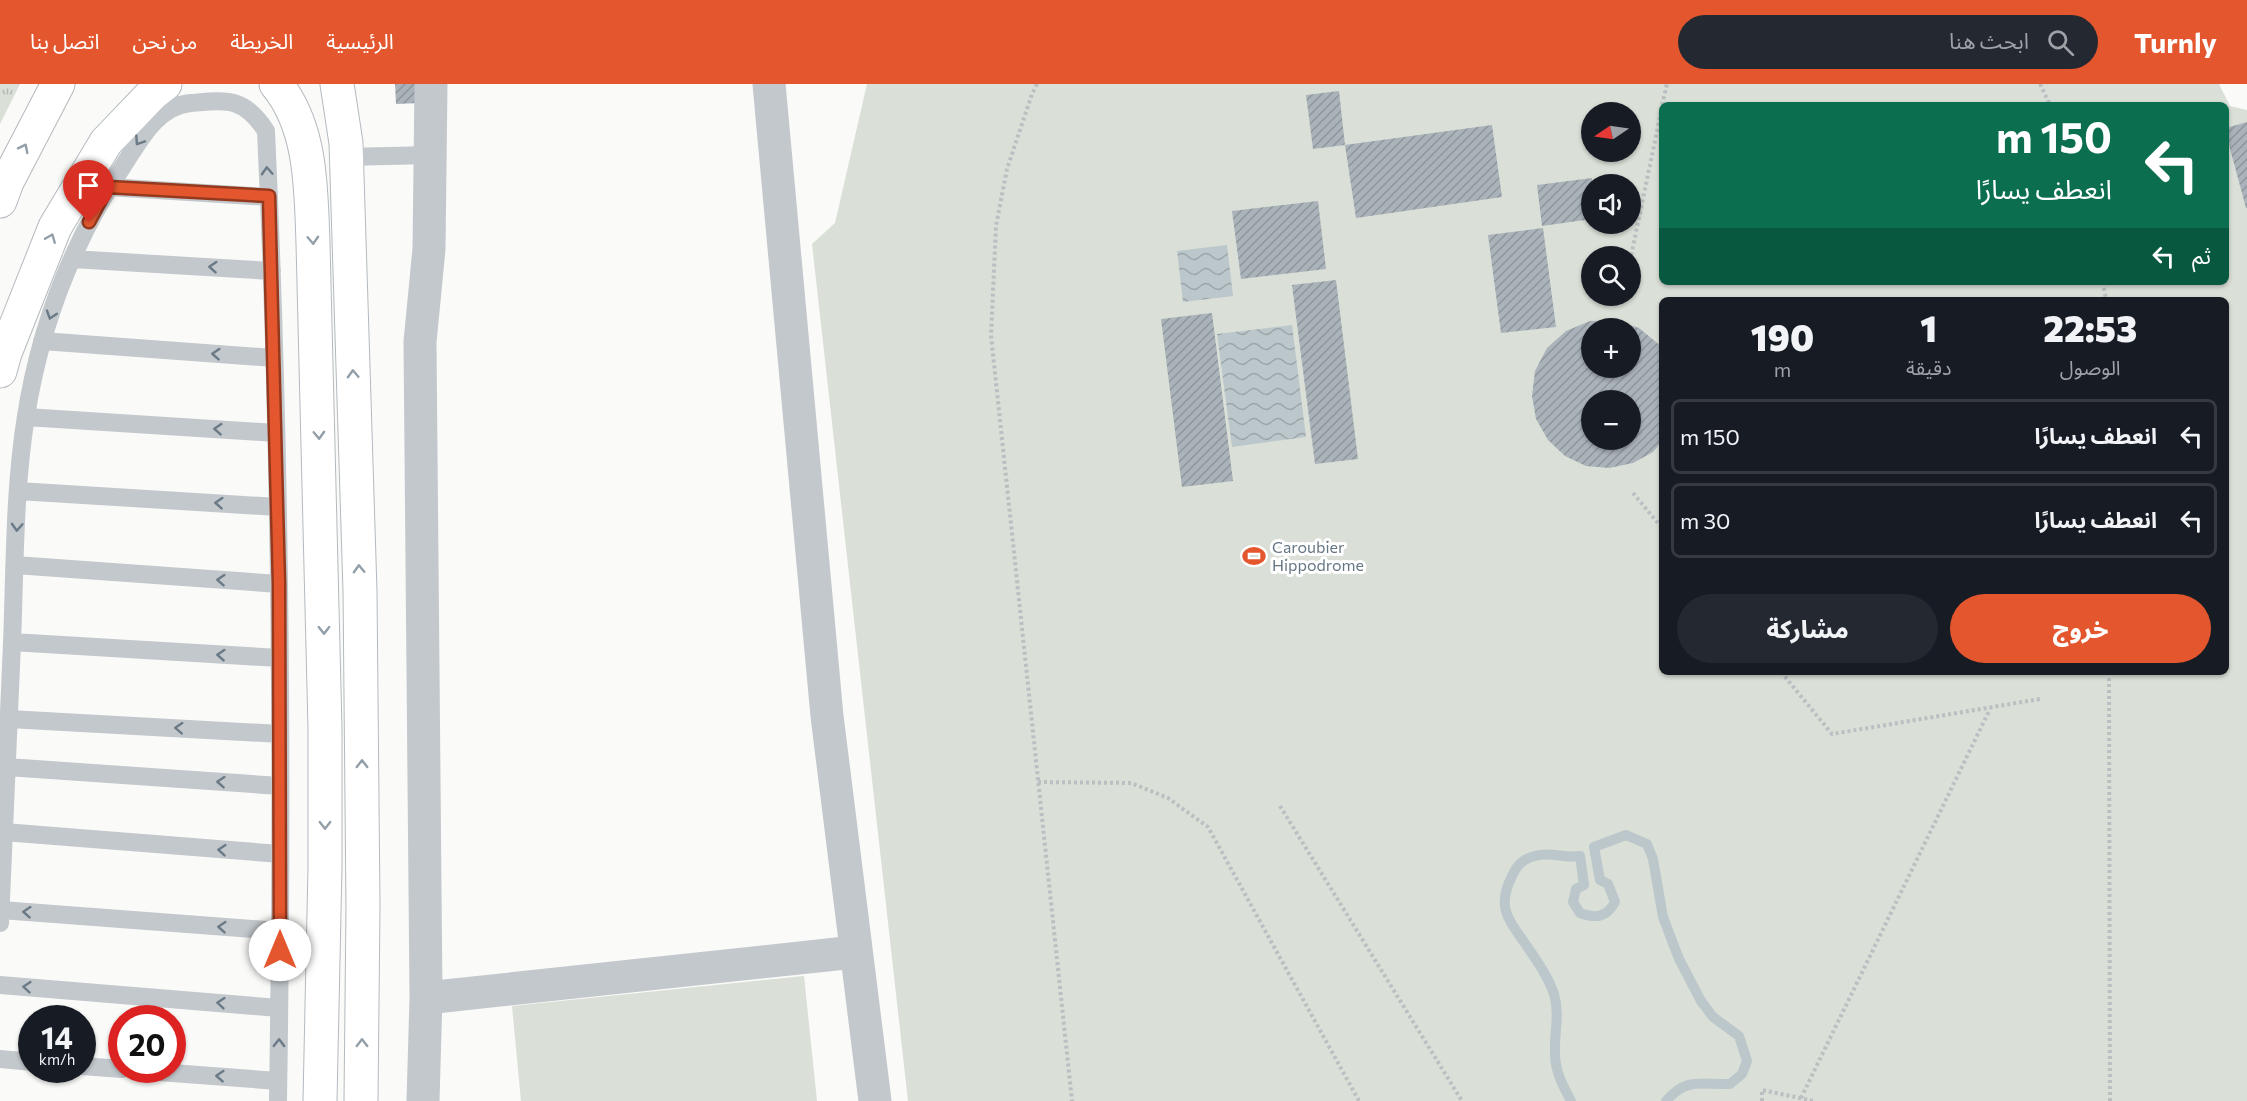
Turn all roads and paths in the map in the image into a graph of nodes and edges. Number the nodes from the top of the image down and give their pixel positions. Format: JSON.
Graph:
{"nodes":[{"id":1,"x":58,"y":84,"type":"edge"},
{"id":2,"x":165,"y":84,"type":"edge"},
{"id":3,"x":276,"y":84,"type":"edge"},
{"id":4,"x":337,"y":84,"type":"edge"},
{"id":5,"x":431,"y":84,"type":"edge"},
{"id":6,"x":770,"y":84,"type":"edge"},
{"id":7,"x":1037,"y":84,"type":"edge"},
{"id":8,"x":1667,"y":84,"type":"edge"},
{"id":9,"x":2040,"y":84,"type":"edge"},
{"id":10,"x":1663,"y":102,"type":"edge"},
{"id":11,"x":2049,"y":102,"type":"edge"},
{"id":12,"x":1659,"y":121,"type":"edge"},
{"id":13,"x":430,"y":154,"type":"junction"},
{"id":14,"x":346,"y":157,"type":"junction"},
{"id":15,"x":108,"y":187,"type":"junction"},
{"id":16,"x":269,"y":196,"type":"junction"},
{"id":17,"x":0,"y":201,"type":"edge"},
{"id":18,"x":1633,"y":246,"type":"edge"},
{"id":19,"x":72,"y":259,"type":"junction"},
{"id":20,"x":272,"y":271,"type":"junction"},
{"id":21,"x":42,"y":342,"type":"junction"},
{"id":22,"x":274,"y":358,"type":"junction"},
{"id":23,"x":0,"y":371,"type":"edge"},
{"id":24,"x":26,"y":417,"type":"junction"},
{"id":25,"x":276,"y":433,"type":"junction"},
{"id":26,"x":18,"y":490,"type":"junction"},
{"id":27,"x":1633,"y":493,"type":"dead end"},
{"id":28,"x":278,"y":507,"type":"junction"},
{"id":29,"x":1659,"y":524,"type":"edge"},
{"id":30,"x":15,"y":565,"type":"junction"},
{"id":31,"x":279,"y":584,"type":"junction"},
{"id":32,"x":12,"y":642,"type":"junction"},
{"id":33,"x":279,"y":658,"type":"junction"},
{"id":34,"x":1783,"y":675,"type":"edge"},
{"id":35,"x":2109,"y":675,"type":"edge"},
{"id":36,"x":2040,"y":699,"type":"dead end"},
{"id":37,"x":1990,"y":709,"type":"junction"},
{"id":38,"x":9,"y":719,"type":"junction"},
{"id":39,"x":280,"y":734,"type":"junction"},
{"id":40,"x":7,"y":767,"type":"junction"},
{"id":41,"x":1038,"y":782,"type":"junction"},
{"id":42,"x":280,"y":786,"type":"junction"},
{"id":43,"x":1280,"y":806,"type":"dead end"},
{"id":44,"x":4,"y":832,"type":"junction"},
{"id":45,"x":280,"y":854,"type":"junction"},
{"id":46,"x":0,"y":910,"type":"edge"},
{"id":47,"x":0,"y":923,"type":"edge"},
{"id":48,"x":280,"y":931,"type":"junction"},
{"id":49,"x":855,"y":952,"type":"junction"},
{"id":50,"x":0,"y":985,"type":"edge"},
{"id":51,"x":426,"y":999,"type":"junction"},
{"id":52,"x":279,"y":1008,"type":"junction"},
{"id":53,"x":0,"y":1059,"type":"edge"},
{"id":54,"x":18,"y":1061,"type":"edge"},
{"id":55,"x":186,"y":1074,"type":"edge"},
{"id":56,"x":278,"y":1081,"type":"junction"},
{"id":57,"x":1801,"y":1098,"type":"junction"},
{"id":58,"x":278,"y":1101,"type":"edge"},
{"id":59,"x":320,"y":1101,"type":"edge"},
{"id":60,"x":361,"y":1101,"type":"edge"},
{"id":61,"x":423,"y":1101,"type":"edge"},
{"id":62,"x":875,"y":1101,"type":"edge"},
{"id":63,"x":1072,"y":1101,"type":"edge"},
{"id":64,"x":1359,"y":1101,"type":"edge"},
{"id":65,"x":1462,"y":1101,"type":"edge"},
{"id":66,"x":1762,"y":1101,"type":"edge"},
{"id":67,"x":1814,"y":1101,"type":"edge"},
{"id":68,"x":2110,"y":1101,"type":"edge"}],
"edges":[{"from":17,"to":1,"type":"main road","one_way":true},
{"from":23,"to":2,"type":"main road","one_way":true},
{"from":3,"to":59,"type":"main road","one_way":true},
{"from":4,"to":14,"type":"main road"},
{"from":5,"to":13,"type":"street"},
{"from":6,"to":49,"type":"street"},
{"from":7,"to":41,"type":"path"},
{"from":8,"to":10,"type":"path"},
{"from":9,"to":11,"type":"path"},
{"from":12,"to":18,"type":"path"},
{"from":13,"to":14,"type":"lane"},
{"from":13,"to":51,"type":"street"},
{"from":60,"to":14,"type":"main road","one_way":true},
{"from":15,"to":16,"type":"lane"},
{"from":16,"to":15,"type":"lane","one_way":true},
{"from":15,"to":19,"type":"lane"},
{"from":16,"to":20,"type":"lane"},
{"from":20,"to":19,"type":"lane","one_way":true},
{"from":19,"to":21,"type":"lane","one_way":true},
{"from":20,"to":22,"type":"lane"},
{"from":22,"to":21,"type":"lane","one_way":true},
{"from":21,"to":24,"type":"lane"},
{"from":22,"to":25,"type":"lane"},
{"from":25,"to":24,"type":"lane","one_way":true},
{"from":24,"to":26,"type":"lane"},
{"from":25,"to":28,"type":"lane"},
{"from":28,"to":26,"type":"lane","one_way":true},
{"from":26,"to":30,"type":"lane","one_way":true},
{"from":27,"to":29,"type":"path"},
{"from":28,"to":31,"type":"lane"},
{"from":31,"to":30,"type":"lane","one_way":true},
{"from":30,"to":32,"type":"lane"},
{"from":31,"to":33,"type":"lane"},
{"from":33,"to":32,"type":"lane","one_way":true},
{"from":32,"to":38,"type":"lane"},
{"from":33,"to":39,"type":"lane"},
{"from":34,"to":37,"type":"path"},
{"from":35,"to":68,"type":"path"},
{"from":36,"to":37,"type":"path"},
{"from":37,"to":57,"type":"path"},
{"from":39,"to":38,"type":"lane","one_way":true},
{"from":38,"to":40,"type":"lane"},
{"from":39,"to":42,"type":"lane"},
{"from":42,"to":40,"type":"lane","one_way":true},
{"from":40,"to":44,"type":"lane"},
{"from":41,"to":63,"type":"path"},
{"from":41,"to":64,"type":"path"},
{"from":42,"to":45,"type":"lane"},
{"from":43,"to":65,"type":"path"},
{"from":45,"to":44,"type":"lane","one_way":true},
{"from":44,"to":46,"type":"lane"},
{"from":45,"to":48,"type":"lane"},
{"from":46,"to":47,"type":"lane"},
{"from":48,"to":46,"type":"lane","one_way":true},
{"from":48,"to":52,"type":"lane"},
{"from":49,"to":51,"type":"street"},
{"from":49,"to":62,"type":"street"},
{"from":52,"to":50,"type":"lane","one_way":true},
{"from":51,"to":61,"type":"street"},
{"from":56,"to":52,"type":"lane","one_way":true},
{"from":53,"to":54,"type":"lane"},
{"from":56,"to":55,"type":"lane","one_way":true},
{"from":56,"to":58,"type":"lane"},
{"from":57,"to":66,"type":"path"},
{"from":57,"to":67,"type":"path"}]}
